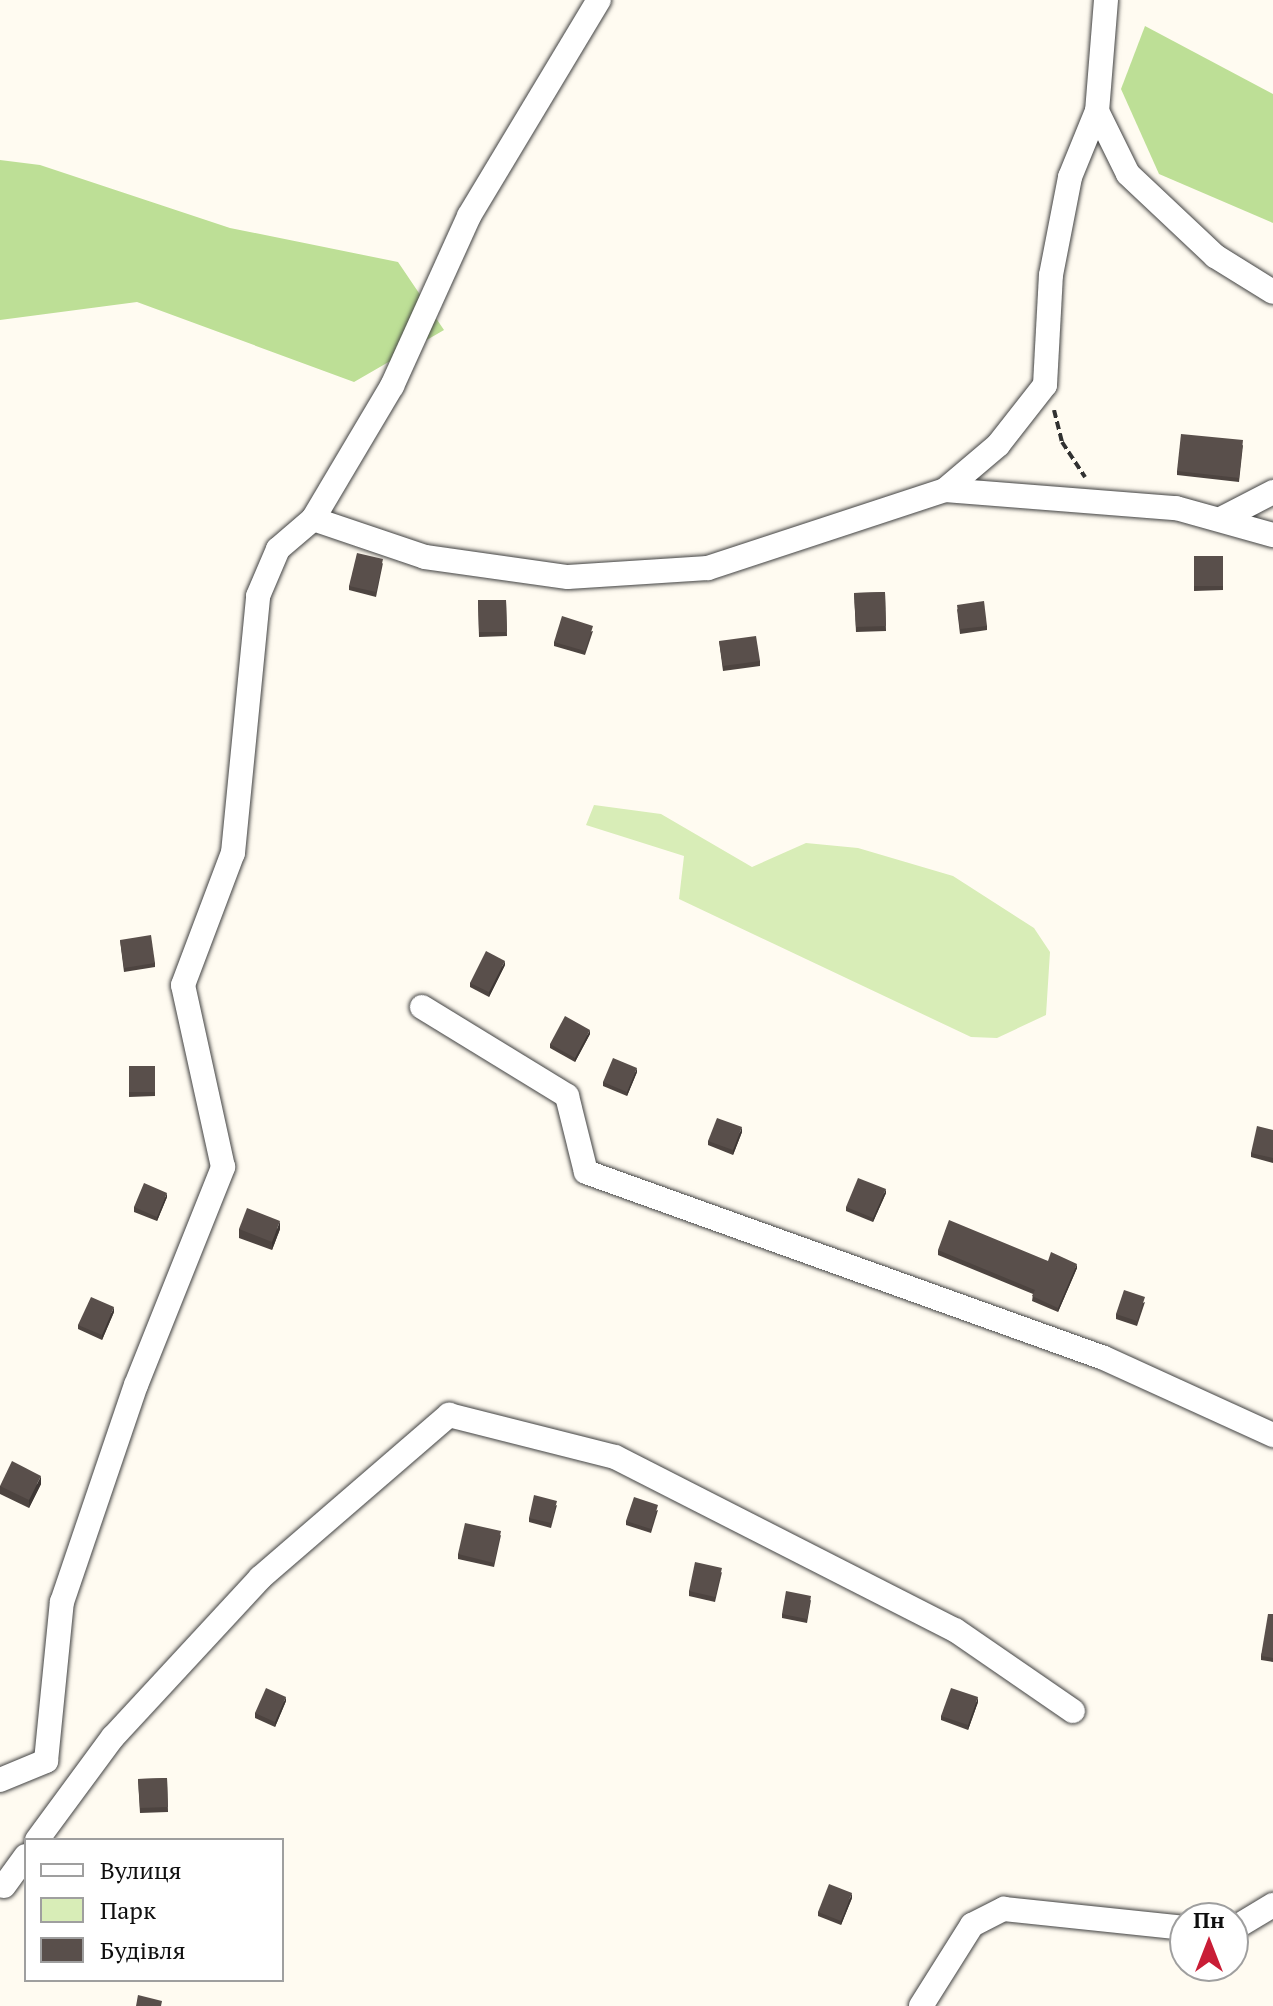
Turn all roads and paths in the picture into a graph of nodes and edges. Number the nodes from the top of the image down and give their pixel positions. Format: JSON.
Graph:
{"nodes":[{"id":1,"x":599,"y":0,"type":"edge"},
{"id":2,"x":1106,"y":0,"type":"edge"},
{"id":3,"x":1097,"y":111,"type":"junction"},
{"id":4,"x":1273,"y":292,"type":"edge"},
{"id":5,"x":1045,"y":385,"type":"junction"},
{"id":6,"x":945,"y":490,"type":"junction"},
{"id":7,"x":1273,"y":492,"type":"edge"},
{"id":8,"x":1118,"y":503,"type":"junction"},
{"id":9,"x":313,"y":519,"type":"junction"},
{"id":10,"x":1221,"y":519,"type":"junction"},
{"id":11,"x":1273,"y":535,"type":"edge"},
{"id":12,"x":422,"y":1007,"type":"dead end"},
{"id":13,"x":1273,"y":1435,"type":"edge"},
{"id":14,"x":1073,"y":1711,"type":"dead end"},
{"id":15,"x":0,"y":1780,"type":"edge"},
{"id":16,"x":38,"y":1838,"type":"edge"},
{"id":17,"x":24,"y":1859,"type":"edge"},
{"id":18,"x":5,"y":1890,"type":"edge"},
{"id":19,"x":1273,"y":1905,"type":"edge"},
{"id":20,"x":1249,"y":1919,"type":"edge"},
{"id":21,"x":1169,"y":1926,"type":"edge"},
{"id":22,"x":921,"y":2006,"type":"edge"}],
"edges":[{"from":1,"to":9,"type":"street"},
{"from":2,"to":3,"type":"street"},
{"from":3,"to":4,"type":"street"},
{"from":3,"to":5,"type":"street"},
{"from":5,"to":6,"type":"street"},
{"from":5,"to":8,"type":"path"},
{"from":6,"to":8,"type":"street"},
{"from":6,"to":9,"type":"street"},
{"from":7,"to":10,"type":"street"},
{"from":8,"to":10,"type":"street"},
{"from":9,"to":15,"type":"street"},
{"from":10,"to":11,"type":"street"},
{"from":12,"to":13,"type":"street"},
{"from":14,"to":16,"type":"street"},
{"from":17,"to":18,"type":"street"},
{"from":19,"to":20,"type":"street"},
{"from":21,"to":22,"type":"street"}]}
